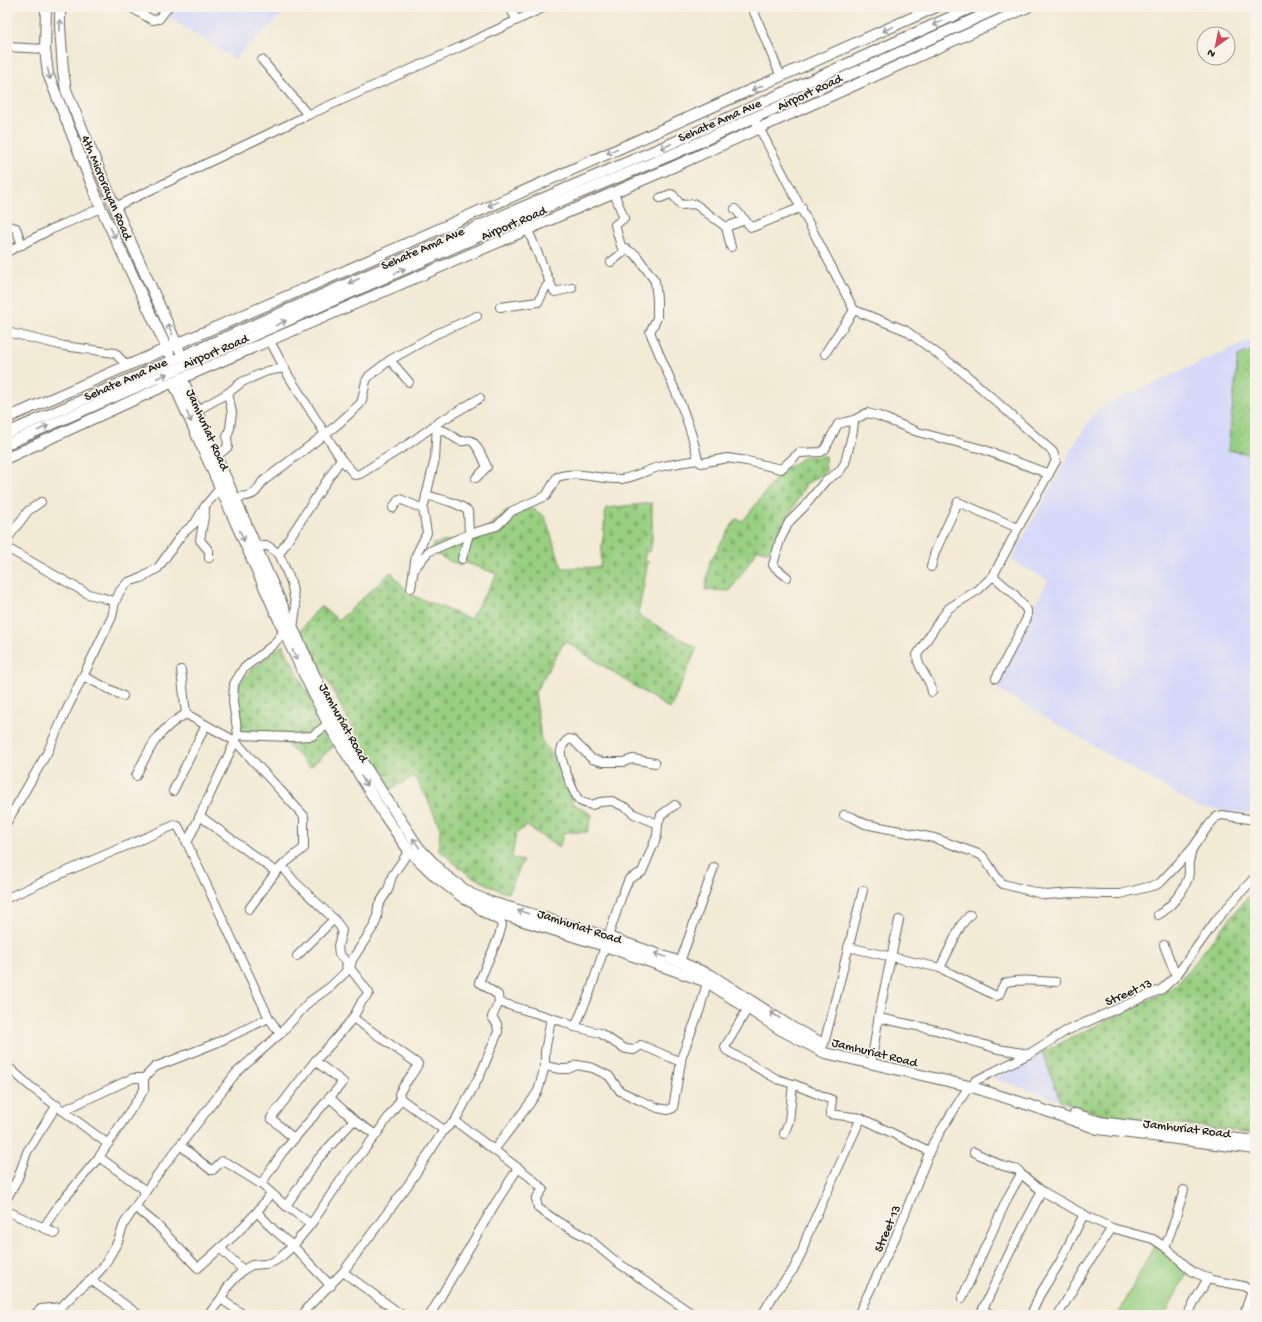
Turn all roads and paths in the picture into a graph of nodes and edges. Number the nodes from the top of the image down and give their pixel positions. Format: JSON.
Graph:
{"nodes":[{"id":1,"x":46,"y":7,"type":"edge"},
{"id":2,"x":60,"y":7,"type":"edge"},
{"id":3,"x":130,"y":7,"type":"edge"},
{"id":4,"x":168,"y":7,"type":"edge"},
{"id":5,"x":509,"y":7,"type":"edge"},
{"id":6,"x":545,"y":7,"type":"edge"},
{"id":7,"x":752,"y":7,"type":"edge"},
{"id":8,"x":936,"y":7,"type":"edge"},
{"id":9,"x":973,"y":7,"type":"edge"},
{"id":10,"x":1001,"y":7,"type":"edge"},
{"id":11,"x":1028,"y":7,"type":"edge"},
{"id":12,"x":518,"y":20,"type":"junction"},
{"id":13,"x":7,"y":47,"type":"edge"},
{"id":14,"x":45,"y":49,"type":"junction"},
{"id":15,"x":262,"y":60,"type":"dead end"},
{"id":16,"x":781,"y":77,"type":"junction"},
{"id":17,"x":308,"y":115,"type":"junction"},
{"id":18,"x":754,"y":118,"type":"junction"},
{"id":19,"x":760,"y":128,"type":"junction"},
{"id":20,"x":84,"y":133,"type":"junction"},
{"id":21,"x":73,"y":139,"type":"junction"},
{"id":22,"x":614,"y":193,"type":"junction"},
{"id":23,"x":660,"y":198,"type":"dead end"},
{"id":24,"x":115,"y":207,"type":"junction"},
{"id":25,"x":802,"y":207,"type":"junction"},
{"id":26,"x":101,"y":208,"type":"junction"},
{"id":27,"x":735,"y":209,"type":"dead end"},
{"id":28,"x":745,"y":220,"type":"junction"},
{"id":29,"x":7,"y":226,"type":"edge"},
{"id":30,"x":726,"y":227,"type":"junction"},
{"id":31,"x":528,"y":230,"type":"junction"},
{"id":32,"x":22,"y":245,"type":"junction"},
{"id":33,"x":731,"y":247,"type":"dead end"},
{"id":34,"x":626,"y":250,"type":"junction"},
{"id":35,"x":7,"y":252,"type":"edge"},
{"id":36,"x":611,"y":262,"type":"dead end"},
{"id":37,"x":550,"y":283,"type":"junction"},
{"id":38,"x":572,"y":288,"type":"dead end"},
{"id":39,"x":500,"y":307,"type":"dead end"},
{"id":40,"x":854,"y":310,"type":"junction"},
{"id":41,"x":477,"y":316,"type":"dead end"},
{"id":42,"x":7,"y":332,"type":"edge"},
{"id":43,"x":270,"y":341,"type":"junction"},
{"id":44,"x":172,"y":346,"type":"junction"},
{"id":45,"x":825,"y":354,"type":"dead end"},
{"id":46,"x":390,"y":360,"type":"junction"},
{"id":47,"x":179,"y":363,"type":"junction"},
{"id":48,"x":127,"y":366,"type":"junction"},
{"id":49,"x":284,"y":368,"type":"junction"},
{"id":50,"x":178,"y":380,"type":"junction"},
{"id":51,"x":409,"y":382,"type":"dead end"},
{"id":52,"x":228,"y":393,"type":"junction"},
{"id":53,"x":480,"y":398,"type":"dead end"},
{"id":54,"x":196,"y":411,"type":"junction"},
{"id":55,"x":7,"y":418,"type":"edge"},
{"id":56,"x":854,"y":420,"type":"junction"},
{"id":57,"x":436,"y":427,"type":"junction"},
{"id":58,"x":7,"y":433,"type":"edge"},
{"id":59,"x":326,"y":433,"type":"junction"},
{"id":60,"x":7,"y":444,"type":"edge"},
{"id":61,"x":216,"y":456,"type":"junction"},
{"id":62,"x":7,"y":458,"type":"edge"},
{"id":63,"x":341,"y":459,"type":"junction"},
{"id":64,"x":698,"y":460,"type":"junction"},
{"id":65,"x":1049,"y":474,"type":"junction"},
{"id":66,"x":476,"y":478,"type":"dead end"},
{"id":67,"x":221,"y":487,"type":"junction"},
{"id":68,"x":426,"y":495,"type":"junction"},
{"id":69,"x":234,"y":498,"type":"junction"},
{"id":70,"x":41,"y":502,"type":"dead end"},
{"id":71,"x":205,"y":506,"type":"junction"},
{"id":72,"x":393,"y":508,"type":"dead end"},
{"id":73,"x":423,"y":509,"type":"junction"},
{"id":74,"x":1018,"y":528,"type":"junction"},
{"id":75,"x":469,"y":534,"type":"junction"},
{"id":76,"x":7,"y":539,"type":"edge"},
{"id":77,"x":257,"y":546,"type":"junction"},
{"id":78,"x":7,"y":548,"type":"edge"},
{"id":79,"x":279,"y":554,"type":"junction"},
{"id":80,"x":209,"y":558,"type":"dead end"},
{"id":81,"x":462,"y":559,"type":"dead end"},
{"id":82,"x":930,"y":567,"type":"dead end"},
{"id":83,"x":414,"y":569,"type":"junction"},
{"id":84,"x":993,"y":576,"type":"junction"},
{"id":85,"x":787,"y":577,"type":"dead end"},
{"id":86,"x":411,"y":588,"type":"dead end"},
{"id":87,"x":115,"y":602,"type":"junction"},
{"id":88,"x":288,"y":628,"type":"junction"},
{"id":89,"x":181,"y":670,"type":"dead end"},
{"id":90,"x":82,"y":676,"type":"junction"},
{"id":91,"x":996,"y":678,"type":"dead end"},
{"id":92,"x":932,"y":692,"type":"dead end"},
{"id":93,"x":124,"y":696,"type":"dead end"},
{"id":94,"x":186,"y":714,"type":"junction"},
{"id":95,"x":328,"y":724,"type":"junction"},
{"id":96,"x":206,"y":725,"type":"junction"},
{"id":97,"x":237,"y":738,"type":"junction"},
{"id":98,"x":655,"y":763,"type":"dead end"},
{"id":99,"x":136,"y":776,"type":"dead end"},
{"id":100,"x":173,"y":792,"type":"dead end"},
{"id":101,"x":674,"y":805,"type":"dead end"},
{"id":102,"x":844,"y":815,"type":"dead end"},
{"id":103,"x":200,"y":816,"type":"junction"},
{"id":104,"x":1255,"y":820,"type":"edge"},
{"id":105,"x":7,"y":822,"type":"edge"},
{"id":106,"x":658,"y":824,"type":"junction"},
{"id":107,"x":187,"y":843,"type":"junction"},
{"id":108,"x":1192,"y":849,"type":"junction"},
{"id":109,"x":409,"y":851,"type":"junction"},
{"id":110,"x":714,"y":867,"type":"dead end"},
{"id":111,"x":279,"y":870,"type":"junction"},
{"id":112,"x":1255,"y":877,"type":"edge"},
{"id":113,"x":863,"y":890,"type":"dead end"},
{"id":114,"x":7,"y":898,"type":"edge"},
{"id":115,"x":474,"y":903,"type":"junction"},
{"id":116,"x":249,"y":909,"type":"dead end"},
{"id":117,"x":970,"y":915,"type":"dead end"},
{"id":118,"x":1158,"y":915,"type":"dead end"},
{"id":119,"x":334,"y":919,"type":"junction"},
{"id":120,"x":899,"y":920,"type":"dead end"},
{"id":121,"x":606,"y":942,"type":"junction"},
{"id":122,"x":1164,"y":945,"type":"dead end"},
{"id":123,"x":848,"y":947,"type":"junction"},
{"id":124,"x":297,"y":956,"type":"dead end"},
{"id":125,"x":892,"y":957,"type":"junction"},
{"id":126,"x":680,"y":962,"type":"junction"},
{"id":127,"x":940,"y":968,"type":"junction"},
{"id":128,"x":348,"y":970,"type":"junction"},
{"id":129,"x":1176,"y":976,"type":"junction"},
{"id":130,"x":707,"y":982,"type":"junction"},
{"id":131,"x":1056,"y":982,"type":"dead end"},
{"id":132,"x":499,"y":1002,"type":"junction"},
{"id":133,"x":748,"y":1008,"type":"junction"},
{"id":134,"x":269,"y":1018,"type":"junction"},
{"id":135,"x":353,"y":1018,"type":"junction"},
{"id":136,"x":551,"y":1018,"type":"junction"},
{"id":137,"x":879,"y":1018,"type":"junction"},
{"id":138,"x":575,"y":1027,"type":"junction"},
{"id":139,"x":280,"y":1034,"type":"junction"},
{"id":140,"x":824,"y":1044,"type":"junction"},
{"id":141,"x":1029,"y":1054,"type":"junction"},
{"id":142,"x":315,"y":1061,"type":"junction"},
{"id":143,"x":873,"y":1061,"type":"junction"},
{"id":144,"x":681,"y":1062,"type":"junction"},
{"id":145,"x":7,"y":1066,"type":"edge"},
{"id":146,"x":545,"y":1066,"type":"junction"},
{"id":147,"x":144,"y":1078,"type":"junction"},
{"id":148,"x":793,"y":1084,"type":"junction"},
{"id":149,"x":972,"y":1084,"type":"junction"},
{"id":150,"x":329,"y":1097,"type":"junction"},
{"id":151,"x":401,"y":1099,"type":"junction"},
{"id":152,"x":60,"y":1108,"type":"junction"},
{"id":153,"x":860,"y":1118,"type":"junction"},
{"id":154,"x":354,"y":1120,"type":"junction"},
{"id":155,"x":456,"y":1121,"type":"junction"},
{"id":156,"x":444,"y":1130,"type":"junction"},
{"id":157,"x":784,"y":1134,"type":"dead end"},
{"id":158,"x":376,"y":1135,"type":"junction"},
{"id":159,"x":294,"y":1139,"type":"junction"},
{"id":160,"x":1255,"y":1141,"type":"edge"},
{"id":161,"x":108,"y":1144,"type":"junction"},
{"id":162,"x":180,"y":1145,"type":"junction"},
{"id":163,"x":1255,"y":1149,"type":"edge"},
{"id":164,"x":494,"y":1150,"type":"junction"},
{"id":165,"x":930,"y":1151,"type":"junction"},
{"id":166,"x":974,"y":1152,"type":"dead end"},
{"id":167,"x":99,"y":1157,"type":"junction"},
{"id":168,"x":518,"y":1168,"type":"junction"},
{"id":169,"x":1021,"y":1174,"type":"junction"},
{"id":170,"x":261,"y":1184,"type":"junction"},
{"id":171,"x":1184,"y":1190,"type":"dead end"},
{"id":172,"x":146,"y":1191,"type":"junction"},
{"id":173,"x":1042,"y":1191,"type":"junction"},
{"id":174,"x":271,"y":1193,"type":"junction"},
{"id":175,"x":7,"y":1198,"type":"edge"},
{"id":176,"x":286,"y":1206,"type":"junction"},
{"id":177,"x":135,"y":1207,"type":"junction"},
{"id":178,"x":7,"y":1211,"type":"edge"},
{"id":179,"x":257,"y":1212,"type":"junction"},
{"id":180,"x":1084,"y":1214,"type":"junction"},
{"id":181,"x":311,"y":1224,"type":"junction"},
{"id":182,"x":43,"y":1228,"type":"junction"},
{"id":183,"x":1112,"y":1228,"type":"junction"},
{"id":184,"x":55,"y":1233,"type":"dead end"},
{"id":185,"x":293,"y":1246,"type":"junction"},
{"id":186,"x":1165,"y":1247,"type":"junction"},
{"id":187,"x":220,"y":1248,"type":"junction"},
{"id":188,"x":243,"y":1270,"type":"junction"},
{"id":189,"x":343,"y":1272,"type":"junction"},
{"id":190,"x":1208,"y":1278,"type":"junction"},
{"id":191,"x":91,"y":1280,"type":"junction"},
{"id":192,"x":331,"y":1286,"type":"junction"},
{"id":193,"x":1254,"y":1291,"type":"edge"},
{"id":194,"x":962,"y":1298,"type":"dead end"},
{"id":195,"x":221,"y":1299,"type":"junction"},
{"id":196,"x":982,"y":1313,"type":"edge"},
{"id":197,"x":34,"y":1315,"type":"edge"},
{"id":198,"x":139,"y":1315,"type":"edge"},
{"id":199,"x":208,"y":1315,"type":"edge"},
{"id":200,"x":244,"y":1315,"type":"edge"},
{"id":201,"x":303,"y":1315,"type":"edge"},
{"id":202,"x":402,"y":1315,"type":"edge"},
{"id":203,"x":430,"y":1315,"type":"edge"},
{"id":204,"x":694,"y":1315,"type":"edge"},
{"id":205,"x":762,"y":1315,"type":"edge"},
{"id":206,"x":858,"y":1315,"type":"edge"},
{"id":207,"x":993,"y":1315,"type":"edge"},
{"id":208,"x":1030,"y":1315,"type":"edge"},
{"id":209,"x":1058,"y":1315,"type":"edge"},
{"id":210,"x":1187,"y":1315,"type":"edge"},
{"id":211,"x":1244,"y":1315,"type":"edge"}],
"edges":[{"from":1,"to":14,"type":"main road","name":"4th Microrayan Road"},
{"from":20,"to":2,"type":"main road","name":"4th Microrayan Road","one_way":true},
{"from":3,"to":4,"type":"street"},
{"from":5,"to":12,"type":"street"},
{"from":6,"to":12,"type":"street"},
{"from":7,"to":16,"type":"street"},
{"from":8,"to":16,"type":"main road","name":"Airport Road","one_way":true},
{"from":9,"to":47,"type":"main road","name":"Airport Road","one_way":true},
{"from":10,"to":18,"type":"main road","name":"Sehate Ama Ave"},
{"from":11,"to":19,"type":"main road","name":"Airport Road"},
{"from":12,"to":17,"type":"street"},
{"from":13,"to":14,"type":"street"},
{"from":14,"to":21,"type":"main road","name":"4th Microrayan Road","one_way":true},
{"from":15,"to":17,"type":"street"},
{"from":16,"to":44,"type":"main road","name":"Airport Road","one_way":true},
{"from":17,"to":24,"type":"street"},
{"from":18,"to":19,"type":"street"},
{"from":47,"to":18,"type":"main road","name":"Sehate Ama Ave","one_way":true},
{"from":19,"to":22,"type":"main road","name":"Airport Road"},
{"from":19,"to":25,"type":"street"},
{"from":20,"to":21,"type":"main road"},
{"from":20,"to":24,"type":"main road","name":"4th Microrayan Road"},
{"from":21,"to":26,"type":"main road","name":"4th Microrayan Road"},
{"from":22,"to":31,"type":"main road","name":"Airport Road"},
{"from":22,"to":34,"type":"street"},
{"from":23,"to":30,"type":"street"},
{"from":44,"to":24,"type":"main road","name":"4th Microrayan Road","one_way":true},
{"from":25,"to":28,"type":"street"},
{"from":25,"to":40,"type":"street"},
{"from":26,"to":32,"type":"street"},
{"from":26,"to":44,"type":"main road","name":"4th Microrayan Road","one_way":true},
{"from":27,"to":28,"type":"street"},
{"from":28,"to":30,"type":"street"},
{"from":29,"to":32,"type":"street"},
{"from":30,"to":33,"type":"street"},
{"from":31,"to":37,"type":"street"},
{"from":31,"to":43,"type":"main road","name":"Airport Road"},
{"from":32,"to":35,"type":"street"},
{"from":34,"to":36,"type":"street"},
{"from":34,"to":64,"type":"street"},
{"from":37,"to":38,"type":"street"},
{"from":37,"to":39,"type":"street"},
{"from":40,"to":45,"type":"street"},
{"from":40,"to":65,"type":"street"},
{"from":41,"to":46,"type":"street"},
{"from":42,"to":48,"type":"street"},
{"from":43,"to":49,"type":"street"},
{"from":43,"to":50,"type":"main road","name":"Airport Road"},
{"from":44,"to":47,"type":"main road","name":"4th Microrayan Road"},
{"from":44,"to":48,"type":"main road","name":"Airport Road"},
{"from":46,"to":51,"type":"street"},
{"from":46,"to":59,"type":"street"},
{"from":47,"to":58,"type":"main road","name":"Airport Road"},
{"from":60,"to":47,"type":"main road","name":"Sehate Ama Ave","one_way":true},
{"from":48,"to":55,"type":"main road","name":"Airport Road"},
{"from":49,"to":52,"type":"street"},
{"from":49,"to":59,"type":"street"},
{"from":50,"to":54,"type":"main road","name":"Jamhuriat Road"},
{"from":50,"to":62,"type":"main road","name":"Airport Road"},
{"from":50,"to":67,"type":"main road","name":"Jamhuriat Road","one_way":true},
{"from":52,"to":54,"type":"street"},
{"from":52,"to":61,"type":"street"},
{"from":53,"to":57,"type":"street"},
{"from":54,"to":61,"type":"main road","name":"Jamhuriat Road"},
{"from":56,"to":64,"type":"street"},
{"from":56,"to":65,"type":"street"},
{"from":56,"to":85,"type":"street"},
{"from":57,"to":63,"type":"street"},
{"from":57,"to":66,"type":"street"},
{"from":57,"to":68,"type":"street"},
{"from":59,"to":63,"type":"street"},
{"from":59,"to":69,"type":"street"},
{"from":61,"to":69,"type":"main road","name":"Jamhuriat Road"},
{"from":63,"to":79,"type":"street"},
{"from":64,"to":75,"type":"street"},
{"from":65,"to":74,"type":"street"},
{"from":67,"to":71,"type":"street"},
{"from":67,"to":88,"type":"main road","name":"Jamhuriat Road","one_way":true},
{"from":68,"to":73,"type":"street"},
{"from":68,"to":75,"type":"street"},
{"from":69,"to":77,"type":"main road","name":"Jamhuriat Road"},
{"from":70,"to":76,"type":"street"},
{"from":71,"to":80,"type":"street"},
{"from":71,"to":87,"type":"street"},
{"from":72,"to":73,"type":"street"},
{"from":73,"to":83,"type":"street"},
{"from":74,"to":82,"type":"street"},
{"from":74,"to":84,"type":"street"},
{"from":75,"to":81,"type":"street"},
{"from":75,"to":83,"type":"street"},
{"from":77,"to":79,"type":"street"},
{"from":77,"to":88,"type":"main road","name":"Jamhuriat Road"},
{"from":78,"to":87,"type":"street"},
{"from":79,"to":88,"type":"street"},
{"from":83,"to":86,"type":"street"},
{"from":84,"to":91,"type":"street"},
{"from":84,"to":92,"type":"street"},
{"from":87,"to":90,"type":"street"},
{"from":88,"to":95,"type":"main road","name":"Jamhuriat Road","one_way":true},
{"from":88,"to":97,"type":"street"},
{"from":121,"to":88,"type":"main road","name":"Jamhuriat Road","one_way":true},
{"from":89,"to":94,"type":"street"},
{"from":90,"to":93,"type":"street"},
{"from":90,"to":105,"type":"street"},
{"from":94,"to":96,"type":"street"},
{"from":94,"to":99,"type":"street"},
{"from":95,"to":97,"type":"street"},
{"from":95,"to":109,"type":"main road","name":"Jamhuriat Road","one_way":true},
{"from":96,"to":97,"type":"street"},
{"from":96,"to":100,"type":"street"},
{"from":97,"to":103,"type":"street"},
{"from":97,"to":111,"type":"street"},
{"from":98,"to":106,"type":"street"},
{"from":101,"to":106,"type":"street"},
{"from":102,"to":108,"type":"street"},
{"from":103,"to":107,"type":"street"},
{"from":103,"to":111,"type":"street"},
{"from":104,"to":108,"type":"street"},
{"from":106,"to":121,"type":"street"},
{"from":107,"to":114,"type":"street"},
{"from":107,"to":134,"type":"street"},
{"from":108,"to":118,"type":"street"},
{"from":109,"to":115,"type":"main road","name":"Jamhuriat Road"},
{"from":109,"to":128,"type":"street"},
{"from":110,"to":126,"type":"street"},
{"from":111,"to":116,"type":"street"},
{"from":111,"to":119,"type":"street"},
{"from":112,"to":129,"type":"street","name":"Street 13"},
{"from":113,"to":123,"type":"street"},
{"from":115,"to":121,"type":"main road","name":"Jamhuriat Road"},
{"from":115,"to":132,"type":"street"},
{"from":117,"to":127,"type":"street"},
{"from":119,"to":124,"type":"street"},
{"from":119,"to":128,"type":"street"},
{"from":120,"to":125,"type":"street"},
{"from":126,"to":121,"type":"main road","name":"Jamhuriat Road","one_way":true},
{"from":121,"to":130,"type":"main road","name":"Jamhuriat Road"},
{"from":121,"to":138,"type":"street"},
{"from":122,"to":129,"type":"street"},
{"from":123,"to":125,"type":"street"},
{"from":123,"to":140,"type":"street"},
{"from":125,"to":127,"type":"street"},
{"from":125,"to":137,"type":"street"},
{"from":140,"to":126,"type":"main road","name":"Jamhuriat Road","one_way":true},
{"from":127,"to":131,"type":"street"},
{"from":128,"to":135,"type":"street"},
{"from":128,"to":139,"type":"street"},
{"from":129,"to":141,"type":"street","name":"Street 13"},
{"from":130,"to":133,"type":"main road","name":"Jamhuriat Road"},
{"from":130,"to":144,"type":"street"},
{"from":132,"to":136,"type":"street"},
{"from":132,"to":155,"type":"street"},
{"from":133,"to":143,"type":"main road","name":"Jamhuriat Road"},
{"from":133,"to":148,"type":"street"},
{"from":134,"to":139,"type":"street"},
{"from":134,"to":147,"type":"street"},
{"from":135,"to":142,"type":"street"},
{"from":135,"to":151,"type":"street"},
{"from":136,"to":138,"type":"street"},
{"from":136,"to":146,"type":"street"},
{"from":137,"to":141,"type":"street"},
{"from":137,"to":143,"type":"street"},
{"from":138,"to":144,"type":"street"},
{"from":139,"to":162,"type":"street"},
{"from":140,"to":143,"type":"main road","name":"Jamhuriat Road"},
{"from":141,"to":149,"type":"street","name":"Street 13"},
{"from":142,"to":150,"type":"street"},
{"from":142,"to":159,"type":"street"},
{"from":143,"to":149,"type":"main road","name":"Jamhuriat Road"},
{"from":144,"to":146,"type":"street"},
{"from":145,"to":152,"type":"street"},
{"from":146,"to":164,"type":"street"},
{"from":147,"to":152,"type":"street"},
{"from":147,"to":161,"type":"street"},
{"from":148,"to":153,"type":"street"},
{"from":148,"to":157,"type":"street"},
{"from":149,"to":160,"type":"main road","name":"Jamhuriat Road"},
{"from":149,"to":163,"type":"main road","name":"Jamhuriat Road"},
{"from":149,"to":165,"type":"street","name":"Street 13"},
{"from":150,"to":154,"type":"street"},
{"from":150,"to":159,"type":"street"},
{"from":151,"to":156,"type":"street"},
{"from":151,"to":158,"type":"street"},
{"from":152,"to":161,"type":"street"},
{"from":152,"to":175,"type":"street"},
{"from":153,"to":165,"type":"street"},
{"from":153,"to":205,"type":"street"},
{"from":154,"to":158,"type":"street"},
{"from":154,"to":176,"type":"street"},
{"from":155,"to":156,"type":"street"},
{"from":155,"to":164,"type":"street"},
{"from":156,"to":189,"type":"street"},
{"from":158,"to":181,"type":"street"},
{"from":159,"to":170,"type":"street"},
{"from":161,"to":167,"type":"street"},
{"from":162,"to":170,"type":"street"},
{"from":162,"to":172,"type":"street"},
{"from":164,"to":168,"type":"street"},
{"from":165,"to":206,"type":"street","name":"Street 13"},
{"from":166,"to":169,"type":"street"},
{"from":167,"to":172,"type":"street"},
{"from":167,"to":182,"type":"street"},
{"from":168,"to":203,"type":"street"},
{"from":168,"to":204,"type":"street"},
{"from":169,"to":173,"type":"street"},
{"from":169,"to":194,"type":"street"},
{"from":170,"to":174,"type":"street"},
{"from":171,"to":186,"type":"street"},
{"from":172,"to":177,"type":"street"},
{"from":173,"to":180,"type":"street"},
{"from":173,"to":196,"type":"street"},
{"from":174,"to":176,"type":"street"},
{"from":174,"to":179,"type":"street"},
{"from":176,"to":181,"type":"street"},
{"from":177,"to":187,"type":"street"},
{"from":177,"to":191,"type":"street"},
{"from":178,"to":182,"type":"street"},
{"from":179,"to":185,"type":"street"},
{"from":179,"to":187,"type":"street"},
{"from":180,"to":183,"type":"street"},
{"from":180,"to":208,"type":"street"},
{"from":181,"to":185,"type":"street"},
{"from":182,"to":184,"type":"street"},
{"from":183,"to":186,"type":"street"},
{"from":183,"to":209,"type":"street"},
{"from":185,"to":188,"type":"street"},
{"from":185,"to":192,"type":"street"},
{"from":186,"to":190,"type":"street"},
{"from":187,"to":188,"type":"street"},
{"from":188,"to":195,"type":"street"},
{"from":189,"to":192,"type":"street"},
{"from":189,"to":202,"type":"street"},
{"from":190,"to":193,"type":"street"},
{"from":190,"to":210,"type":"street"},
{"from":191,"to":197,"type":"street"},
{"from":191,"to":198,"type":"street"},
{"from":192,"to":201,"type":"street"},
{"from":193,"to":211,"type":"street"},
{"from":195,"to":199,"type":"street"},
{"from":195,"to":200,"type":"street"},
{"from":196,"to":207,"type":"street"}]}
